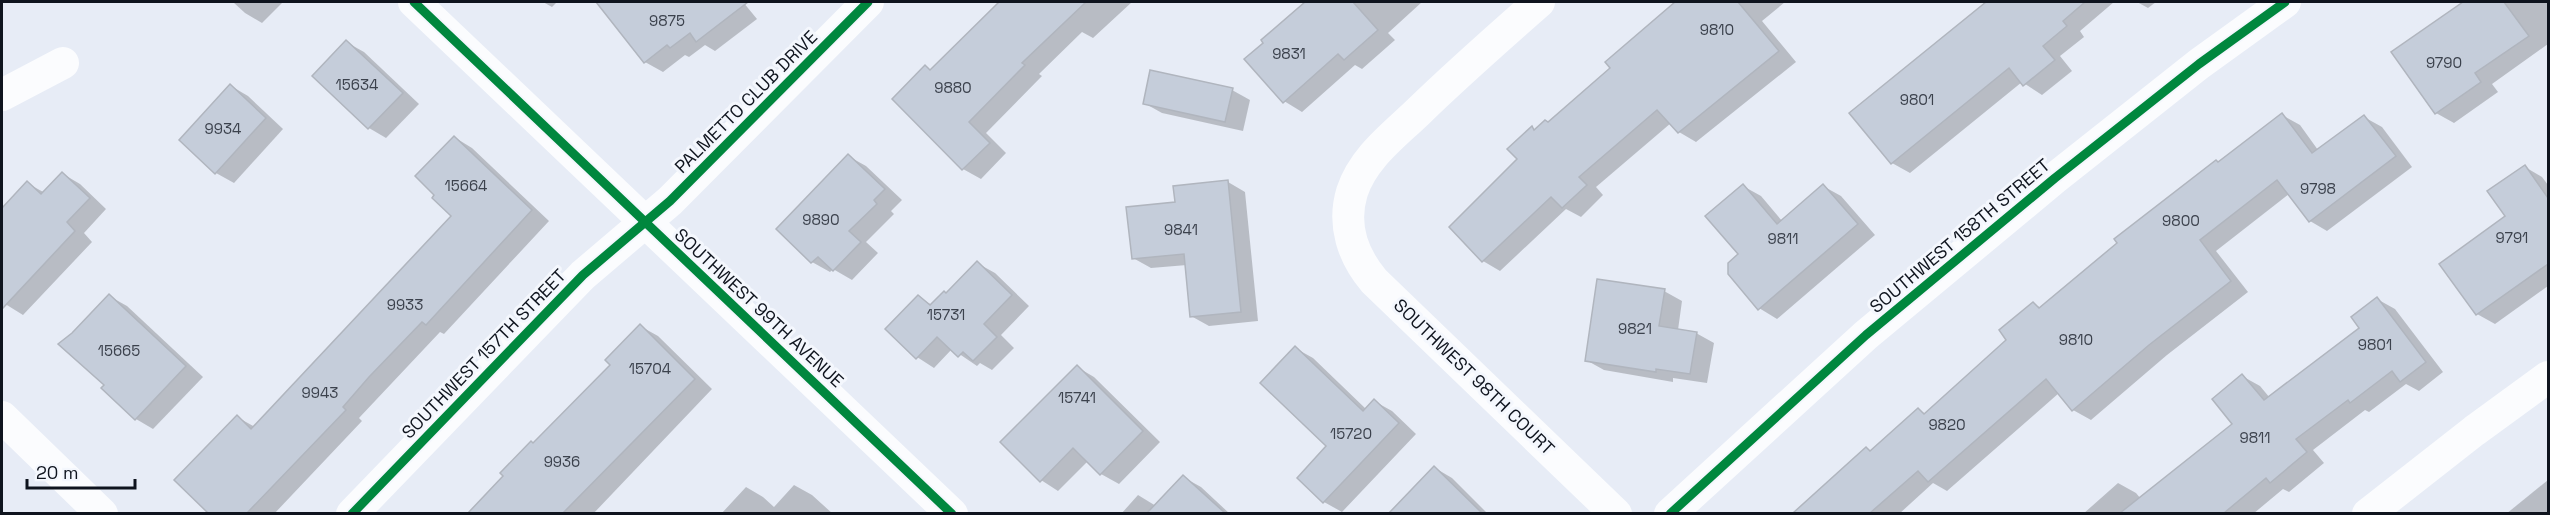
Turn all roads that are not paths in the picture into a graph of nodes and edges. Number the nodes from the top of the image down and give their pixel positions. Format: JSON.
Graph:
{"nodes":[{"id":1,"x":414,"y":2,"type":"edge"},
{"id":2,"x":868,"y":2,"type":"edge"},
{"id":3,"x":1539,"y":2,"type":"edge"},
{"id":4,"x":2285,"y":2,"type":"edge"},
{"id":5,"x":63,"y":63,"type":"dead end"},
{"id":6,"x":2,"y":95,"type":"edge"},
{"id":7,"x":644,"y":222,"type":"junction"},
{"id":8,"x":2548,"y":377,"type":"edge"},
{"id":9,"x":2,"y":417,"type":"edge"},
{"id":10,"x":948,"y":512,"type":"edge"},
{"id":11,"x":102,"y":513,"type":"edge"},
{"id":12,"x":352,"y":513,"type":"edge"},
{"id":13,"x":1616,"y":513,"type":"edge"},
{"id":14,"x":1670,"y":513,"type":"edge"},
{"id":15,"x":2368,"y":513,"type":"edge"}],
"edges":[{"from":1,"to":7,"type":"street","name":"SOUTHWEST 99TH AVENUE"},
{"from":2,"to":7,"type":"street","name":"PALMETTO CLUB DRIVE"},
{"from":3,"to":13,"type":"street","name":"SOUTHWEST 98TH COURT"},
{"from":4,"to":14,"type":"street","name":"SOUTHWEST 158TH STREET"},
{"from":5,"to":6,"type":"street"},
{"from":7,"to":10,"type":"street","name":"SOUTHWEST 99TH AVENUE"},
{"from":7,"to":12,"type":"street","name":"SOUTHWEST 157TH STREET"},
{"from":8,"to":15,"type":"street"},
{"from":9,"to":11,"type":"street"}]}
